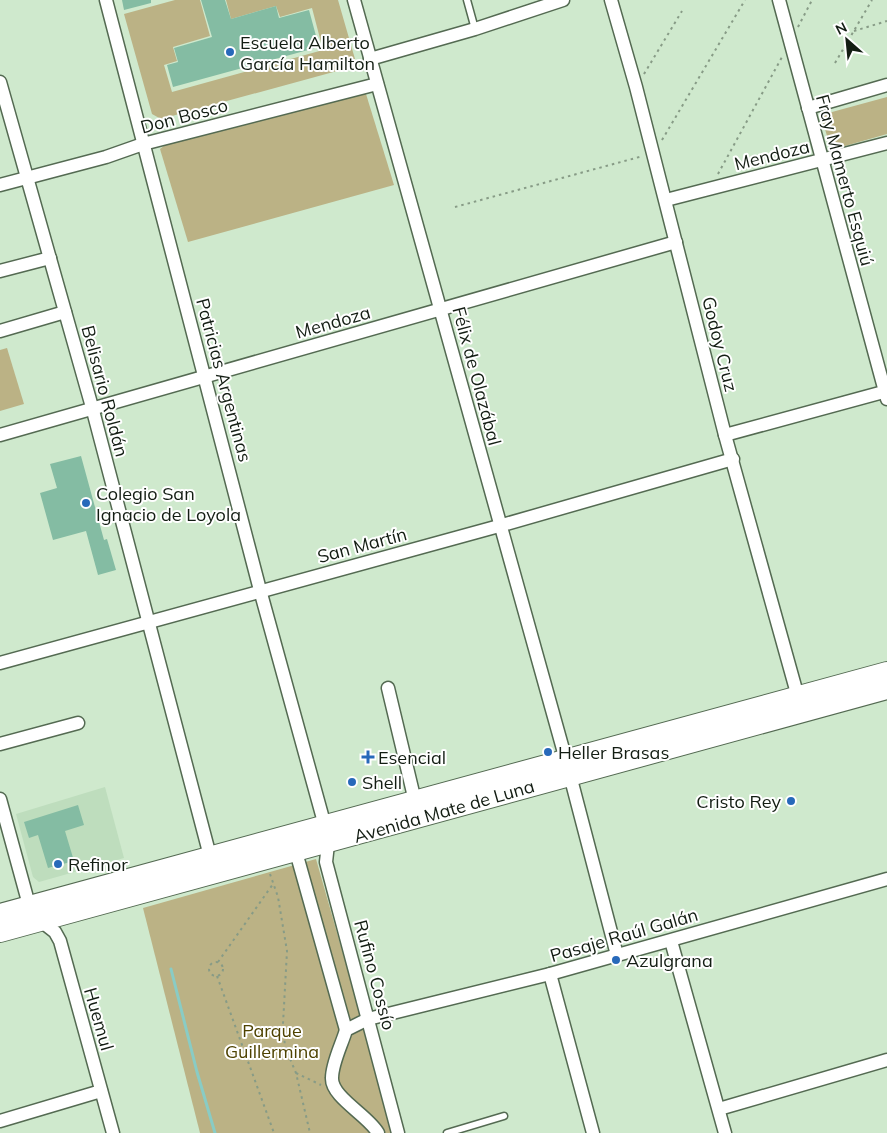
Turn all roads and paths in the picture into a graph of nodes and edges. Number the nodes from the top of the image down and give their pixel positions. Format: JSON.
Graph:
{"nodes":[{"id":1,"x":106,"y":0,"type":"edge"},
{"id":2,"x":354,"y":0,"type":"edge"},
{"id":3,"x":467,"y":0,"type":"edge"},
{"id":4,"x":563,"y":0,"type":"edge"},
{"id":5,"x":610,"y":0,"type":"edge"},
{"id":6,"x":745,"y":0,"type":"edge"},
{"id":7,"x":778,"y":0,"type":"edge"},
{"id":8,"x":812,"y":0,"type":"edge"},
{"id":9,"x":872,"y":0,"type":"edge"},
{"id":10,"x":682,"y":11,"type":"dead end"},
{"id":11,"x":887,"y":21,"type":"edge"},
{"id":12,"x":475,"y":29,"type":"junction"},
{"id":13,"x":854,"y":31,"type":"junction"},
{"id":14,"x":790,"y":42,"type":"junction"},
{"id":15,"x":370,"y":59,"type":"junction"},
{"id":16,"x":835,"y":63,"type":"dead end"},
{"id":17,"x":0,"y":82,"type":"edge"},
{"id":18,"x":377,"y":84,"type":"junction"},
{"id":19,"x":887,"y":85,"type":"edge"},
{"id":20,"x":636,"y":87,"type":"junction"},
{"id":21,"x":808,"y":108,"type":"junction"},
{"id":22,"x":887,"y":143,"type":"edge"},
{"id":23,"x":144,"y":144,"type":"junction"},
{"id":24,"x":654,"y":153,"type":"junction"},
{"id":25,"x":821,"y":161,"type":"junction"},
{"id":26,"x":27,"y":178,"type":"junction"},
{"id":27,"x":0,"y":185,"type":"edge"},
{"id":28,"x":709,"y":189,"type":"junction"},
{"id":29,"x":666,"y":200,"type":"junction"},
{"id":30,"x":455,"y":207,"type":"dead end"},
{"id":31,"x":676,"y":242,"type":"junction"},
{"id":32,"x":50,"y":258,"type":"junction"},
{"id":33,"x":0,"y":271,"type":"edge"},
{"id":34,"x":441,"y":310,"type":"junction"},
{"id":35,"x":66,"y":312,"type":"junction"},
{"id":36,"x":0,"y":331,"type":"edge"},
{"id":37,"x":206,"y":376,"type":"junction"},
{"id":38,"x":886,"y":394,"type":"edge"},
{"id":39,"x":92,"y":407,"type":"junction"},
{"id":40,"x":726,"y":434,"type":"junction"},
{"id":41,"x":0,"y":435,"type":"edge"},
{"id":42,"x":733,"y":459,"type":"junction"},
{"id":43,"x":499,"y":526,"type":"junction"},
{"id":44,"x":260,"y":590,"type":"junction"},
{"id":45,"x":148,"y":622,"type":"junction"},
{"id":46,"x":0,"y":663,"type":"edge"},
{"id":47,"x":887,"y":672,"type":"edge"},
{"id":48,"x":388,"y":688,"type":"dead end"},
{"id":49,"x":887,"y":689,"type":"edge"},
{"id":50,"x":798,"y":697,"type":"junction"},
{"id":51,"x":78,"y":723,"type":"dead end"},
{"id":52,"x":0,"y":744,"type":"edge"},
{"id":53,"x":568,"y":768,"type":"junction"},
{"id":54,"x":0,"y":799,"type":"edge"},
{"id":55,"x":416,"y":801,"type":"junction"},
{"id":56,"x":327,"y":835,"type":"junction"},
{"id":57,"x":296,"y":852,"type":"junction"},
{"id":58,"x":210,"y":856,"type":"junction"},
{"id":59,"x":265,"y":859,"type":"junction"},
{"id":60,"x":887,"y":879,"type":"edge"},
{"id":61,"x":273,"y":883,"type":"junction"},
{"id":62,"x":35,"y":913,"type":"junction"},
{"id":63,"x":0,"y":914,"type":"edge"},
{"id":64,"x":0,"y":932,"type":"edge"},
{"id":65,"x":671,"y":941,"type":"junction"},
{"id":66,"x":617,"y":955,"type":"junction"},
{"id":67,"x":218,"y":962,"type":"junction"},
{"id":68,"x":550,"y":974,"type":"junction"},
{"id":69,"x":217,"y":976,"type":"junction"},
{"id":70,"x":368,"y":1019,"type":"junction"},
{"id":71,"x":346,"y":1030,"type":"junction"},
{"id":72,"x":887,"y":1060,"type":"edge"},
{"id":73,"x":296,"y":1073,"type":"junction"},
{"id":74,"x":101,"y":1091,"type":"junction"},
{"id":75,"x":338,"y":1093,"type":"junction"},
{"id":76,"x":719,"y":1109,"type":"junction"},
{"id":77,"x":504,"y":1116,"type":"dead end"},
{"id":78,"x":0,"y":1120,"type":"edge"},
{"id":79,"x":113,"y":1133,"type":"edge"},
{"id":80,"x":274,"y":1133,"type":"edge"},
{"id":81,"x":310,"y":1133,"type":"edge"},
{"id":82,"x":378,"y":1133,"type":"edge"},
{"id":83,"x":398,"y":1133,"type":"edge"},
{"id":84,"x":447,"y":1133,"type":"edge"},
{"id":85,"x":593,"y":1133,"type":"edge"},
{"id":86,"x":725,"y":1133,"type":"edge"}],
"edges":[{"from":1,"to":23,"type":"street","name":"Patricias Argentinas"},
{"from":2,"to":15,"type":"street","name":"Félix de Olazábal"},
{"from":3,"to":12,"type":"lane"},
{"from":4,"to":12,"type":"street"},
{"from":5,"to":20,"type":"street","name":"Godoy Cruz"},
{"from":6,"to":24,"type":"path"},
{"from":7,"to":14,"type":"street","name":"Fray Mamerto Esquiú"},
{"from":8,"to":14,"type":"path"},
{"from":9,"to":13,"type":"path"},
{"from":10,"to":20,"type":"path"},
{"from":11,"to":13,"type":"path"},
{"from":12,"to":15,"type":"street"},
{"from":13,"to":16,"type":"path"},
{"from":14,"to":21,"type":"street","name":"Fray Mamerto Esquiú"},
{"from":14,"to":28,"type":"path"},
{"from":15,"to":18,"type":"street","name":"Félix de Olazábal"},
{"from":17,"to":26,"type":"street","name":"Belisario Roldán"},
{"from":18,"to":23,"type":"street","name":"Don Bosco"},
{"from":18,"to":34,"type":"street","name":"Félix de Olazábal"},
{"from":19,"to":21,"type":"street"},
{"from":20,"to":24,"type":"street","name":"Godoy Cruz"},
{"from":21,"to":25,"type":"street","name":"Fray Mamerto Esquiú"},
{"from":22,"to":25,"type":"street","name":"Mendoza"},
{"from":23,"to":26,"type":"street","name":"Don Bosco"},
{"from":23,"to":37,"type":"street","name":"Patricias Argentinas"},
{"from":24,"to":29,"type":"street","name":"Godoy Cruz"},
{"from":24,"to":30,"type":"path"},
{"from":25,"to":28,"type":"street","name":"Mendoza"},
{"from":25,"to":38,"type":"street","name":"Fray Mamerto Esquiú"},
{"from":26,"to":27,"type":"street","name":"Don Bosco"},
{"from":26,"to":32,"type":"street","name":"Belisario Roldán"},
{"from":28,"to":29,"type":"street","name":"Mendoza"},
{"from":29,"to":31,"type":"street","name":"Godoy Cruz"},
{"from":31,"to":34,"type":"street","name":"Mendoza"},
{"from":31,"to":40,"type":"street","name":"Godoy Cruz"},
{"from":32,"to":33,"type":"street"},
{"from":32,"to":35,"type":"street","name":"Belisario Roldán"},
{"from":34,"to":37,"type":"street","name":"Mendoza"},
{"from":34,"to":43,"type":"street","name":"Félix de Olazábal"},
{"from":35,"to":36,"type":"street"},
{"from":35,"to":39,"type":"street","name":"Belisario Roldán"},
{"from":37,"to":39,"type":"street","name":"Mendoza"},
{"from":37,"to":44,"type":"street","name":"Patricias Argentinas"},
{"from":38,"to":40,"type":"street"},
{"from":39,"to":41,"type":"street","name":"Mendoza"},
{"from":39,"to":45,"type":"street","name":"Belisario Roldán"},
{"from":40,"to":42,"type":"street","name":"Godoy Cruz"},
{"from":42,"to":43,"type":"street","name":"San Martín"},
{"from":42,"to":50,"type":"street","name":"Godoy Cruz"},
{"from":43,"to":44,"type":"street","name":"San Martín"},
{"from":43,"to":53,"type":"street","name":"Félix de Olazábal"},
{"from":44,"to":45,"type":"street","name":"San Martín"},
{"from":44,"to":56,"type":"street","name":"Patricias Argentinas"},
{"from":45,"to":46,"type":"street","name":"San Martín"},
{"from":45,"to":58,"type":"street","name":"Belisario Roldán"},
{"from":47,"to":50,"type":"main road","name":"Avenida Mate de Luna"},
{"from":48,"to":55,"type":"street"},
{"from":49,"to":53,"type":"main road","name":"Avenida Mate de Luna"},
{"from":50,"to":53,"type":"main road","name":"Avenida Mate de Luna"},
{"from":51,"to":52,"type":"street"},
{"from":53,"to":55,"type":"main road","name":"Avenida Mate de Luna"},
{"from":53,"to":56,"type":"main road","name":"Avenida Mate de Luna"},
{"from":53,"to":66,"type":"street","name":"Félix de Olazábal"},
{"from":54,"to":62,"type":"street"},
{"from":55,"to":56,"type":"main road","name":"Avenida Mate de Luna"},
{"from":56,"to":57,"type":"main road","name":"Avenida Mate de Luna"},
{"from":56,"to":58,"type":"main road","name":"Avenida Mate de Luna"},
{"from":56,"to":70,"type":"street","name":"Rufino Cossío"},
{"from":57,"to":59,"type":"main road","name":"Avenida Mate de Luna"},
{"from":57,"to":71,"type":"street"},
{"from":58,"to":62,"type":"main road","name":"Avenida Mate de Luna"},
{"from":59,"to":61,"type":"path"},
{"from":59,"to":62,"type":"main road","name":"Avenida Mate de Luna"},
{"from":60,"to":65,"type":"street","name":"Pasaje Raúl Galán"},
{"from":61,"to":67,"type":"path"},
{"from":61,"to":73,"type":"path"},
{"from":62,"to":63,"type":"main road","name":"Avenida Mate de Luna"},
{"from":62,"to":64,"type":"main road","name":"Avenida Mate de Luna"},
{"from":62,"to":74,"type":"street","name":"Huemul"},
{"from":65,"to":66,"type":"street","name":"Pasaje Raúl Galán"},
{"from":65,"to":76,"type":"street"},
{"from":66,"to":68,"type":"street","name":"Pasaje Raúl Galán"},
{"from":67,"to":69,"type":"path"},
{"from":67,"to":69,"type":"path"},
{"from":68,"to":70,"type":"street","name":"Pasaje Raúl Galán"},
{"from":68,"to":85,"type":"street"},
{"from":69,"to":80,"type":"path"},
{"from":70,"to":71,"type":"street","name":"Pasaje Raúl Galán"},
{"from":70,"to":83,"type":"street","name":"Rufino Cossío"},
{"from":71,"to":75,"type":"street"},
{"from":72,"to":76,"type":"street"},
{"from":73,"to":75,"type":"path"},
{"from":73,"to":81,"type":"path"},
{"from":74,"to":78,"type":"street"},
{"from":74,"to":79,"type":"street","name":"Huemul"},
{"from":75,"to":82,"type":"street"},
{"from":76,"to":86,"type":"street"},
{"from":77,"to":84,"type":"lane"}]}
